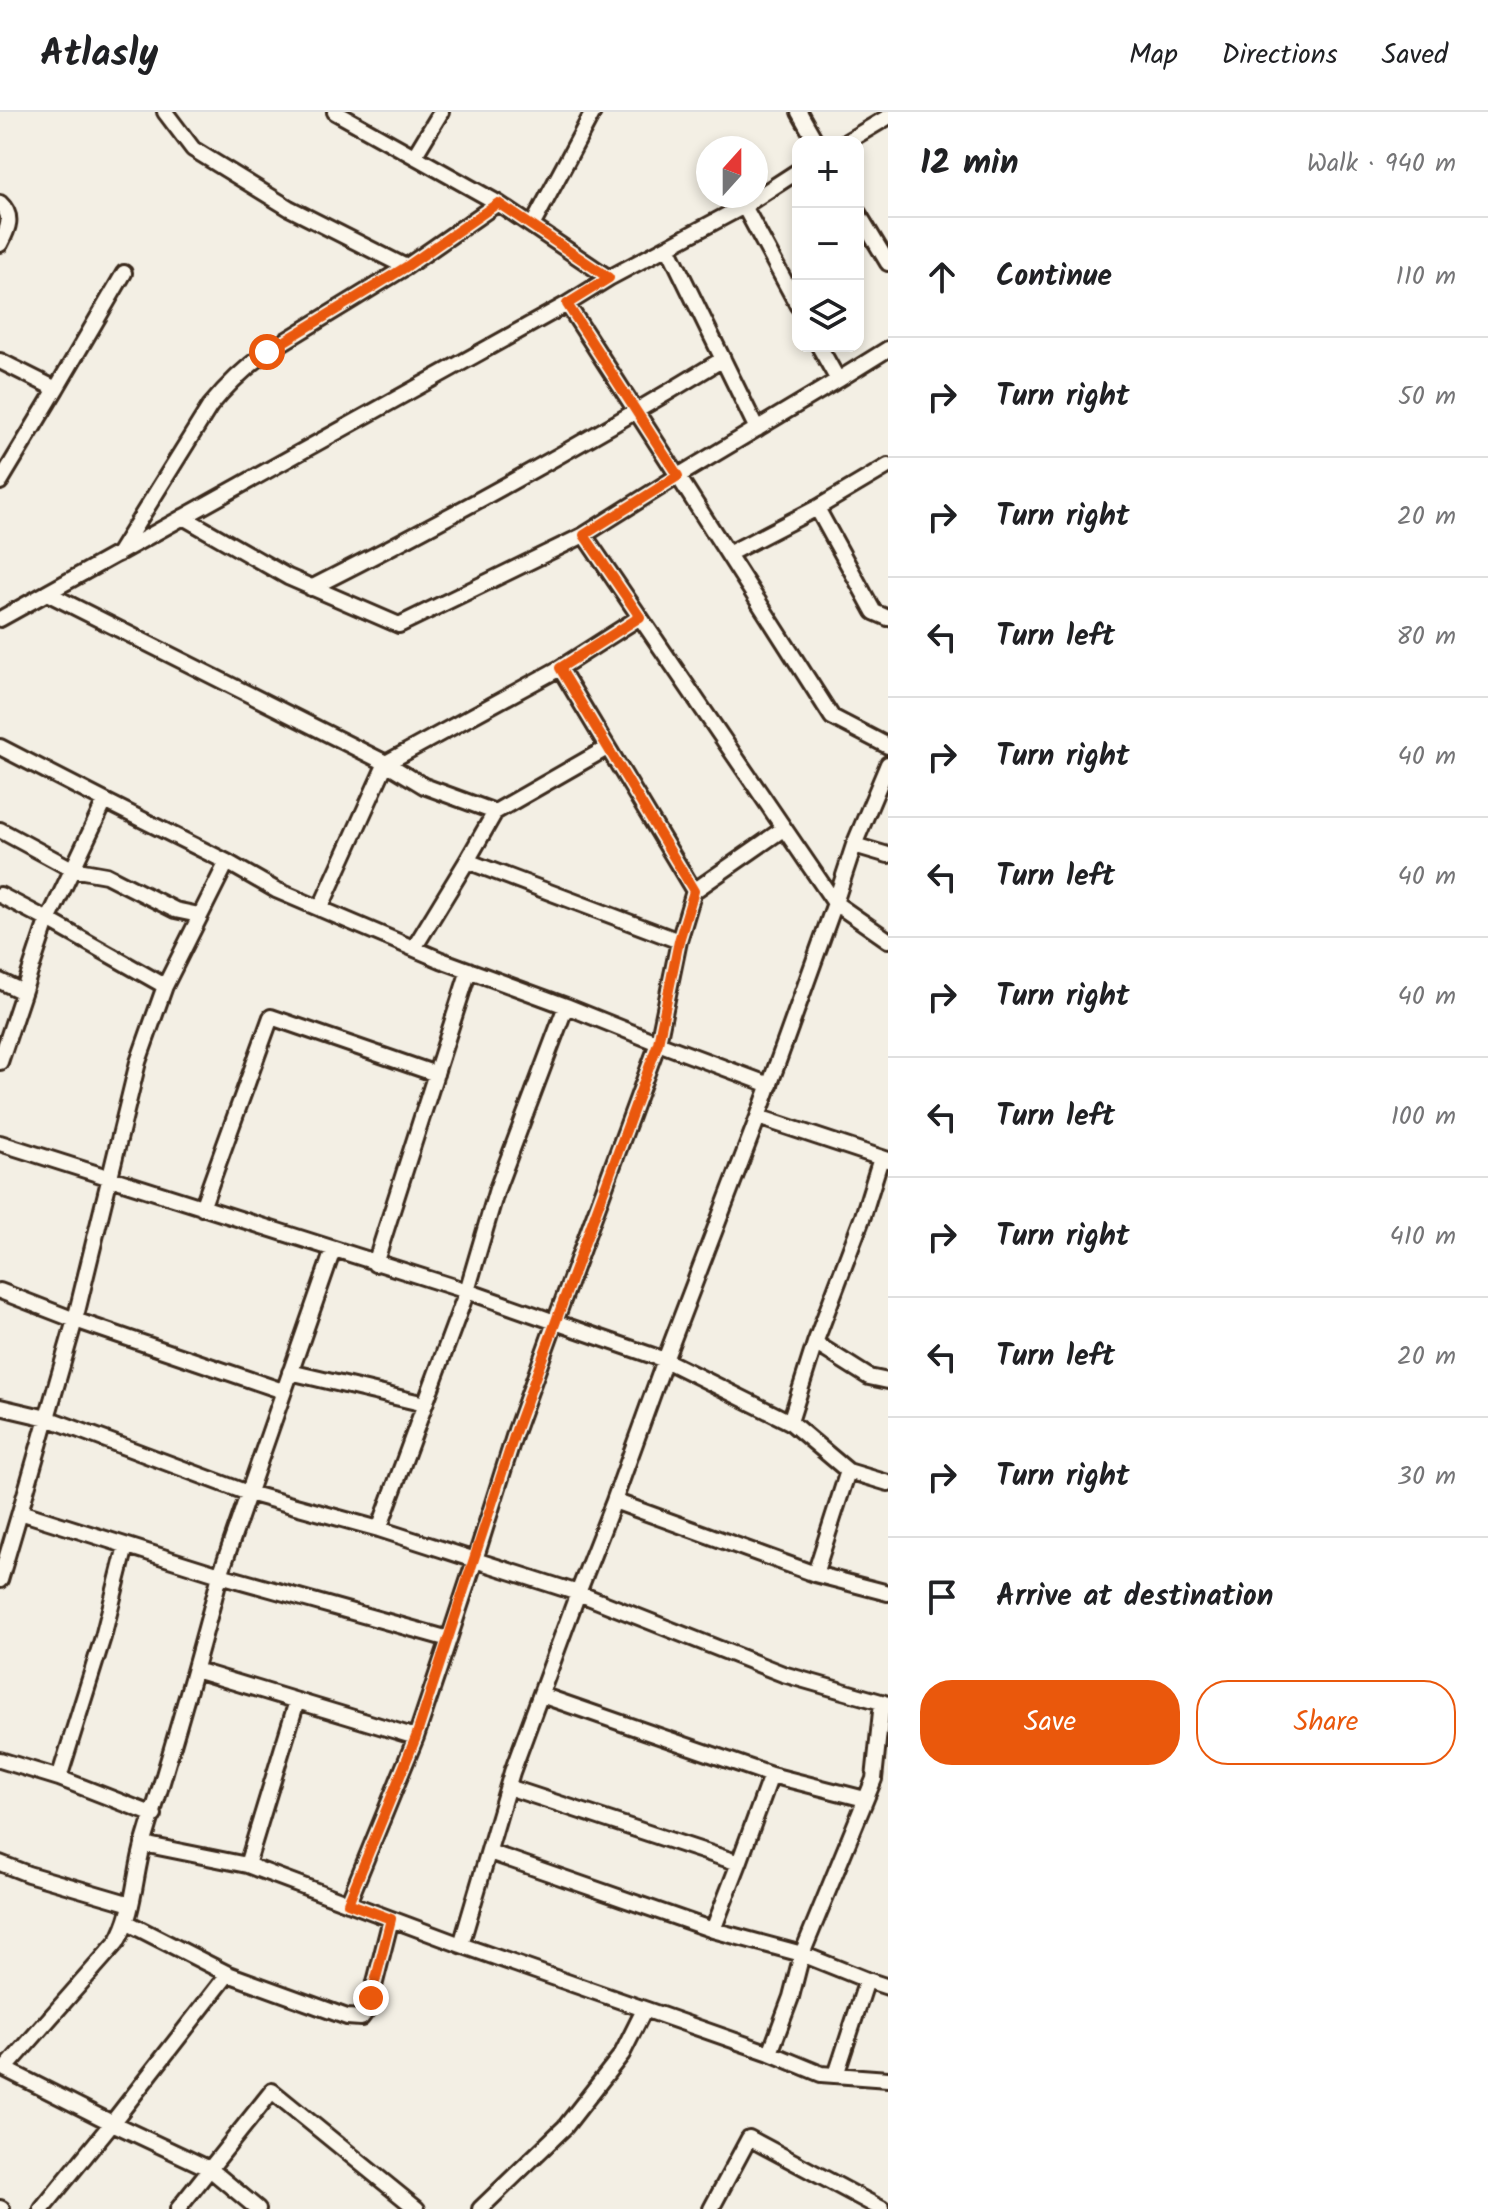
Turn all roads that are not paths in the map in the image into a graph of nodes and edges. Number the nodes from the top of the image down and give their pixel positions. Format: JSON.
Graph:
{"nodes":[{"id":1,"x":165,"y":112,"type":"edge"},
{"id":2,"x":335,"y":112,"type":"edge"},
{"id":3,"x":441,"y":112,"type":"edge"},
{"id":4,"x":593,"y":112,"type":"edge"},
{"id":5,"x":799,"y":112,"type":"edge"},
{"id":6,"x":888,"y":117,"type":"edge"},
{"id":7,"x":813,"y":136,"type":"edge"},
{"id":8,"x":856,"y":136,"type":"edge"},
{"id":9,"x":415,"y":155,"type":"junction"},
{"id":10,"x":792,"y":175,"type":"edge"},
{"id":11,"x":768,"y":190,"type":"edge"},
{"id":12,"x":0,"y":203,"type":"edge"},
{"id":13,"x":498,"y":203,"type":"junction"},
{"id":14,"x":740,"y":208,"type":"edge"},
{"id":15,"x":745,"y":208,"type":"edge"},
{"id":16,"x":864,"y":220,"type":"edge"},
{"id":17,"x":532,"y":226,"type":"junction"},
{"id":18,"x":883,"y":242,"type":"edge"},
{"id":19,"x":0,"y":244,"type":"edge"},
{"id":20,"x":668,"y":247,"type":"junction"},
{"id":21,"x":888,"y":263,"type":"edge"},
{"id":22,"x":406,"y":267,"type":"junction"},
{"id":23,"x":124,"y":273,"type":"dead end"},
{"id":24,"x":609,"y":278,"type":"junction"},
{"id":25,"x":792,"y":295,"type":"edge"},
{"id":26,"x":567,"y":304,"type":"junction"},
{"id":27,"x":888,"y":349,"type":"edge"},
{"id":28,"x":822,"y":352,"type":"edge"},
{"id":29,"x":723,"y":359,"type":"junction"},
{"id":30,"x":0,"y":361,"type":"edge"},
{"id":31,"x":838,"y":380,"type":"junction"},
{"id":32,"x":56,"y":389,"type":"junction"},
{"id":33,"x":636,"y":412,"type":"junction"},
{"id":34,"x":757,"y":429,"type":"junction"},
{"id":35,"x":888,"y":466,"type":"edge"},
{"id":36,"x":678,"y":476,"type":"junction"},
{"id":37,"x":1,"y":477,"type":"edge"},
{"id":38,"x":817,"y":508,"type":"junction"},
{"id":39,"x":183,"y":517,"type":"junction"},
{"id":40,"x":584,"y":535,"type":"junction"},
{"id":41,"x":117,"y":554,"type":"junction"},
{"id":42,"x":728,"y":554,"type":"junction"},
{"id":43,"x":311,"y":588,"type":"junction"},
{"id":44,"x":47,"y":593,"type":"junction"},
{"id":45,"x":1,"y":616,"type":"edge"},
{"id":46,"x":640,"y":617,"type":"junction"},
{"id":47,"x":888,"y":618,"type":"edge"},
{"id":48,"x":560,"y":668,"type":"junction"},
{"id":49,"x":888,"y":746,"type":"edge"},
{"id":50,"x":0,"y":747,"type":"edge"},
{"id":51,"x":607,"y":748,"type":"junction"},
{"id":52,"x":386,"y":763,"type":"junction"},
{"id":53,"x":888,"y":764,"type":"edge"},
{"id":54,"x":105,"y":801,"type":"junction"},
{"id":55,"x":495,"y":812,"type":"junction"},
{"id":56,"x":783,"y":829,"type":"junction"},
{"id":57,"x":0,"y":830,"type":"edge"},
{"id":58,"x":854,"y":845,"type":"junction"},
{"id":59,"x":888,"y":855,"type":"edge"},
{"id":60,"x":467,"y":861,"type":"junction"},
{"id":61,"x":227,"y":862,"type":"junction"},
{"id":62,"x":72,"y":869,"type":"junction"},
{"id":63,"x":694,"y":891,"type":"junction"},
{"id":64,"x":0,"y":895,"type":"edge"},
{"id":65,"x":835,"y":903,"type":"junction"},
{"id":66,"x":320,"y":909,"type":"junction"},
{"id":67,"x":199,"y":915,"type":"junction"},
{"id":68,"x":48,"y":920,"type":"junction"},
{"id":69,"x":888,"y":940,"type":"edge"},
{"id":70,"x":679,"y":941,"type":"junction"},
{"id":71,"x":414,"y":948,"type":"junction"},
{"id":72,"x":469,"y":970,"type":"junction"},
{"id":73,"x":0,"y":981,"type":"edge"},
{"id":74,"x":165,"y":986,"type":"junction"},
{"id":75,"x":23,"y":992,"type":"junction"},
{"id":76,"x":566,"y":1006,"type":"junction"},
{"id":77,"x":658,"y":1043,"type":"junction"},
{"id":78,"x":0,"y":1062,"type":"edge"},
{"id":79,"x":436,"y":1074,"type":"junction"},
{"id":80,"x":770,"y":1085,"type":"junction"},
{"id":81,"x":758,"y":1117,"type":"junction"},
{"id":82,"x":0,"y":1143,"type":"edge"},
{"id":83,"x":885,"y":1159,"type":"edge"},
{"id":84,"x":110,"y":1178,"type":"junction"},
{"id":85,"x":202,"y":1208,"type":"junction"},
{"id":86,"x":333,"y":1250,"type":"junction"},
{"id":87,"x":375,"y":1264,"type":"junction"},
{"id":88,"x":0,"y":1291,"type":"edge"},
{"id":89,"x":467,"y":1291,"type":"junction"},
{"id":90,"x":75,"y":1320,"type":"junction"},
{"id":91,"x":555,"y":1322,"type":"junction"},
{"id":92,"x":815,"y":1343,"type":"junction"},
{"id":93,"x":665,"y":1360,"type":"junction"},
{"id":94,"x":290,"y":1372,"type":"junction"},
{"id":95,"x":888,"y":1381,"type":"edge"},
{"id":96,"x":283,"y":1391,"type":"junction"},
{"id":97,"x":425,"y":1404,"type":"junction"},
{"id":98,"x":0,"y":1407,"type":"edge"},
{"id":99,"x":47,"y":1418,"type":"junction"},
{"id":100,"x":790,"y":1422,"type":"junction"},
{"id":101,"x":848,"y":1471,"type":"junction"},
{"id":102,"x":888,"y":1483,"type":"edge"},
{"id":103,"x":248,"y":1493,"type":"junction"},
{"id":104,"x":614,"y":1501,"type":"junction"},
{"id":105,"x":20,"y":1512,"type":"junction"},
{"id":106,"x":379,"y":1529,"type":"junction"},
{"id":107,"x":126,"y":1546,"type":"junction"},
{"id":108,"x":475,"y":1560,"type":"junction"},
{"id":109,"x":815,"y":1574,"type":"junction"},
{"id":110,"x":220,"y":1575,"type":"junction"},
{"id":111,"x":0,"y":1580,"type":"edge"},
{"id":112,"x":578,"y":1593,"type":"junction"},
{"id":113,"x":888,"y":1593,"type":"edge"},
{"id":114,"x":449,"y":1639,"type":"junction"},
{"id":115,"x":195,"y":1670,"type":"junction"},
{"id":116,"x":541,"y":1695,"type":"junction"},
{"id":117,"x":297,"y":1701,"type":"junction"},
{"id":118,"x":885,"y":1703,"type":"edge"},
{"id":119,"x":416,"y":1737,"type":"junction"},
{"id":120,"x":0,"y":1760,"type":"edge"},
{"id":121,"x":771,"y":1775,"type":"junction"},
{"id":122,"x":59,"y":1778,"type":"junction"},
{"id":123,"x":881,"y":1781,"type":"edge"},
{"id":124,"x":508,"y":1787,"type":"junction"},
{"id":125,"x":865,"y":1799,"type":"junction"},
{"id":126,"x":154,"y":1815,"type":"junction"},
{"id":127,"x":143,"y":1844,"type":"junction"},
{"id":128,"x":489,"y":1852,"type":"junction"},
{"id":129,"x":0,"y":1863,"type":"edge"},
{"id":130,"x":739,"y":1863,"type":"junction"},
{"id":131,"x":247,"y":1865,"type":"junction"},
{"id":132,"x":348,"y":1903,"type":"junction"},
{"id":133,"x":131,"y":1904,"type":"junction"},
{"id":134,"x":391,"y":1919,"type":"junction"},
{"id":135,"x":713,"y":1930,"type":"junction"},
{"id":136,"x":123,"y":1932,"type":"junction"},
{"id":137,"x":461,"y":1945,"type":"junction"},
{"id":138,"x":802,"y":1954,"type":"junction"},
{"id":139,"x":228,"y":1974,"type":"junction"},
{"id":140,"x":867,"y":1980,"type":"junction"},
{"id":141,"x":888,"y":1987,"type":"edge"},
{"id":142,"x":644,"y":2010,"type":"junction"},
{"id":143,"x":770,"y":2053,"type":"junction"},
{"id":144,"x":3,"y":2067,"type":"edge"},
{"id":145,"x":836,"y":2075,"type":"junction"},
{"id":146,"x":888,"y":2079,"type":"edge"},
{"id":147,"x":112,"y":2123,"type":"junction"},
{"id":148,"x":210,"y":2169,"type":"junction"},
{"id":149,"x":42,"y":2209,"type":"edge"},
{"id":150,"x":178,"y":2209,"type":"edge"},
{"id":151,"x":258,"y":2209,"type":"edge"},
{"id":152,"x":417,"y":2209,"type":"edge"},
{"id":153,"x":480,"y":2209,"type":"edge"},
{"id":154,"x":711,"y":2209,"type":"edge"},
{"id":155,"x":882,"y":2209,"type":"edge"}],
"edges":[{"from":1,"to":22,"type":"street"},
{"from":2,"to":9,"type":"street"},
{"from":3,"to":9,"type":"street"},
{"from":4,"to":17,"type":"street"},
{"from":5,"to":7,"type":"street"},
{"from":6,"to":8,"type":"street"},
{"from":9,"to":13,"type":"street"},
{"from":10,"to":11,"type":"street"},
{"from":12,"to":19,"type":"street"},
{"from":13,"to":17,"type":"street"},
{"from":13,"to":22,"type":"street"},
{"from":14,"to":20,"type":"street"},
{"from":15,"to":25,"type":"street"},
{"from":16,"to":18,"type":"street"},
{"from":17,"to":24,"type":"street"},
{"from":18,"to":21,"type":"street"},
{"from":20,"to":24,"type":"street"},
{"from":20,"to":29,"type":"street"},
{"from":22,"to":41,"type":"street"},
{"from":23,"to":32,"type":"street"},
{"from":24,"to":26,"type":"street"},
{"from":26,"to":33,"type":"street"},
{"from":26,"to":39,"type":"street"},
{"from":27,"to":31,"type":"street"},
{"from":28,"to":31,"type":"street"},
{"from":29,"to":33,"type":"street"},
{"from":29,"to":34,"type":"street"},
{"from":30,"to":32,"type":"street"},
{"from":31,"to":34,"type":"street"},
{"from":32,"to":37,"type":"street"},
{"from":33,"to":36,"type":"street"},
{"from":33,"to":43,"type":"street"},
{"from":34,"to":36,"type":"street"},
{"from":35,"to":38,"type":"street"},
{"from":36,"to":40,"type":"street"},
{"from":36,"to":42,"type":"street"},
{"from":38,"to":42,"type":"street"},
{"from":38,"to":47,"type":"street"},
{"from":39,"to":41,"type":"street"},
{"from":39,"to":43,"type":"street"},
{"from":40,"to":43,"type":"street"},
{"from":40,"to":46,"type":"street"},
{"from":41,"to":44,"type":"street"},
{"from":42,"to":49,"type":"street"},
{"from":44,"to":45,"type":"street"},
{"from":44,"to":52,"type":"street"},
{"from":46,"to":48,"type":"street"},
{"from":46,"to":56,"type":"street"},
{"from":48,"to":51,"type":"street"},
{"from":48,"to":52,"type":"street"},
{"from":50,"to":54,"type":"street"},
{"from":51,"to":55,"type":"street"},
{"from":51,"to":63,"type":"street"},
{"from":52,"to":55,"type":"street"},
{"from":52,"to":66,"type":"street"},
{"from":53,"to":58,"type":"street"},
{"from":54,"to":61,"type":"street"},
{"from":54,"to":62,"type":"street"},
{"from":55,"to":60,"type":"street"},
{"from":56,"to":63,"type":"street"},
{"from":56,"to":65,"type":"street"},
{"from":57,"to":62,"type":"street"},
{"from":58,"to":59,"type":"street"},
{"from":58,"to":65,"type":"street"},
{"from":60,"to":70,"type":"street"},
{"from":60,"to":71,"type":"street"},
{"from":61,"to":66,"type":"street"},
{"from":61,"to":67,"type":"street"},
{"from":62,"to":67,"type":"street"},
{"from":62,"to":68,"type":"street"},
{"from":63,"to":70,"type":"street"},
{"from":64,"to":68,"type":"street"},
{"from":65,"to":69,"type":"street"},
{"from":65,"to":80,"type":"street"},
{"from":66,"to":71,"type":"street"},
{"from":67,"to":74,"type":"street"},
{"from":68,"to":74,"type":"street"},
{"from":68,"to":75,"type":"street"},
{"from":70,"to":77,"type":"street"},
{"from":71,"to":72,"type":"street"},
{"from":72,"to":76,"type":"street"},
{"from":72,"to":79,"type":"street"},
{"from":73,"to":75,"type":"street"},
{"from":74,"to":84,"type":"street"},
{"from":75,"to":78,"type":"street"},
{"from":76,"to":77,"type":"street"},
{"from":76,"to":89,"type":"street"},
{"from":77,"to":80,"type":"street"},
{"from":77,"to":91,"type":"street"},
{"from":79,"to":85,"type":"street"},
{"from":79,"to":87,"type":"street"},
{"from":80,"to":81,"type":"street"},
{"from":81,"to":83,"type":"street"},
{"from":81,"to":93,"type":"street"},
{"from":82,"to":84,"type":"street"},
{"from":83,"to":92,"type":"street"},
{"from":84,"to":85,"type":"street"},
{"from":84,"to":90,"type":"street"},
{"from":85,"to":86,"type":"street"},
{"from":86,"to":87,"type":"street"},
{"from":86,"to":94,"type":"street"},
{"from":87,"to":89,"type":"street"},
{"from":88,"to":90,"type":"street"},
{"from":89,"to":91,"type":"street"},
{"from":89,"to":97,"type":"street"},
{"from":90,"to":96,"type":"street"},
{"from":90,"to":99,"type":"street"},
{"from":91,"to":93,"type":"street"},
{"from":91,"to":108,"type":"street"},
{"from":92,"to":95,"type":"street"},
{"from":92,"to":100,"type":"street"},
{"from":93,"to":100,"type":"street"},
{"from":93,"to":104,"type":"street"},
{"from":94,"to":96,"type":"street"},
{"from":94,"to":97,"type":"street"},
{"from":96,"to":103,"type":"street"},
{"from":97,"to":106,"type":"street"},
{"from":98,"to":99,"type":"street"},
{"from":99,"to":103,"type":"street"},
{"from":99,"to":105,"type":"street"},
{"from":100,"to":101,"type":"street"},
{"from":101,"to":102,"type":"street"},
{"from":101,"to":109,"type":"street"},
{"from":103,"to":106,"type":"street"},
{"from":103,"to":110,"type":"street"},
{"from":104,"to":109,"type":"street"},
{"from":104,"to":112,"type":"street"},
{"from":105,"to":107,"type":"street"},
{"from":105,"to":111,"type":"street"},
{"from":106,"to":108,"type":"street"},
{"from":107,"to":110,"type":"street"},
{"from":107,"to":122,"type":"street"},
{"from":108,"to":112,"type":"street"},
{"from":108,"to":114,"type":"street"},
{"from":109,"to":113,"type":"street"},
{"from":110,"to":114,"type":"street"},
{"from":110,"to":115,"type":"street"},
{"from":112,"to":116,"type":"street"},
{"from":112,"to":118,"type":"street"},
{"from":114,"to":119,"type":"street"},
{"from":115,"to":117,"type":"street"},
{"from":115,"to":126,"type":"street"},
{"from":116,"to":121,"type":"street"},
{"from":116,"to":124,"type":"street"},
{"from":117,"to":119,"type":"street"},
{"from":117,"to":131,"type":"street"},
{"from":118,"to":123,"type":"street"},
{"from":119,"to":132,"type":"street"},
{"from":120,"to":122,"type":"street"},
{"from":121,"to":125,"type":"street"},
{"from":121,"to":130,"type":"street"},
{"from":122,"to":126,"type":"street"},
{"from":123,"to":125,"type":"street"},
{"from":124,"to":128,"type":"street"},
{"from":124,"to":130,"type":"street"},
{"from":125,"to":138,"type":"street"},
{"from":126,"to":127,"type":"street"},
{"from":127,"to":131,"type":"street"},
{"from":127,"to":133,"type":"street"},
{"from":128,"to":135,"type":"street"},
{"from":128,"to":137,"type":"street"},
{"from":129,"to":133,"type":"street"},
{"from":130,"to":135,"type":"street"},
{"from":131,"to":132,"type":"street"},
{"from":132,"to":134,"type":"street"},
{"from":133,"to":136,"type":"street"},
{"from":134,"to":137,"type":"street"},
{"from":134,"to":139,"type":"street"},
{"from":135,"to":138,"type":"street"},
{"from":136,"to":139,"type":"street"},
{"from":136,"to":144,"type":"street"},
{"from":137,"to":142,"type":"street"},
{"from":138,"to":140,"type":"street"},
{"from":138,"to":143,"type":"street"},
{"from":139,"to":147,"type":"street"},
{"from":140,"to":141,"type":"street"},
{"from":140,"to":145,"type":"street"},
{"from":142,"to":143,"type":"street"},
{"from":142,"to":153,"type":"street"},
{"from":143,"to":145,"type":"street"},
{"from":144,"to":147,"type":"street"},
{"from":145,"to":146,"type":"street"},
{"from":147,"to":148,"type":"street"},
{"from":147,"to":149,"type":"street"},
{"from":148,"to":150,"type":"street"},
{"from":148,"to":151,"type":"street"},
{"from":148,"to":152,"type":"street"},
{"from":154,"to":155,"type":"street"}]}
